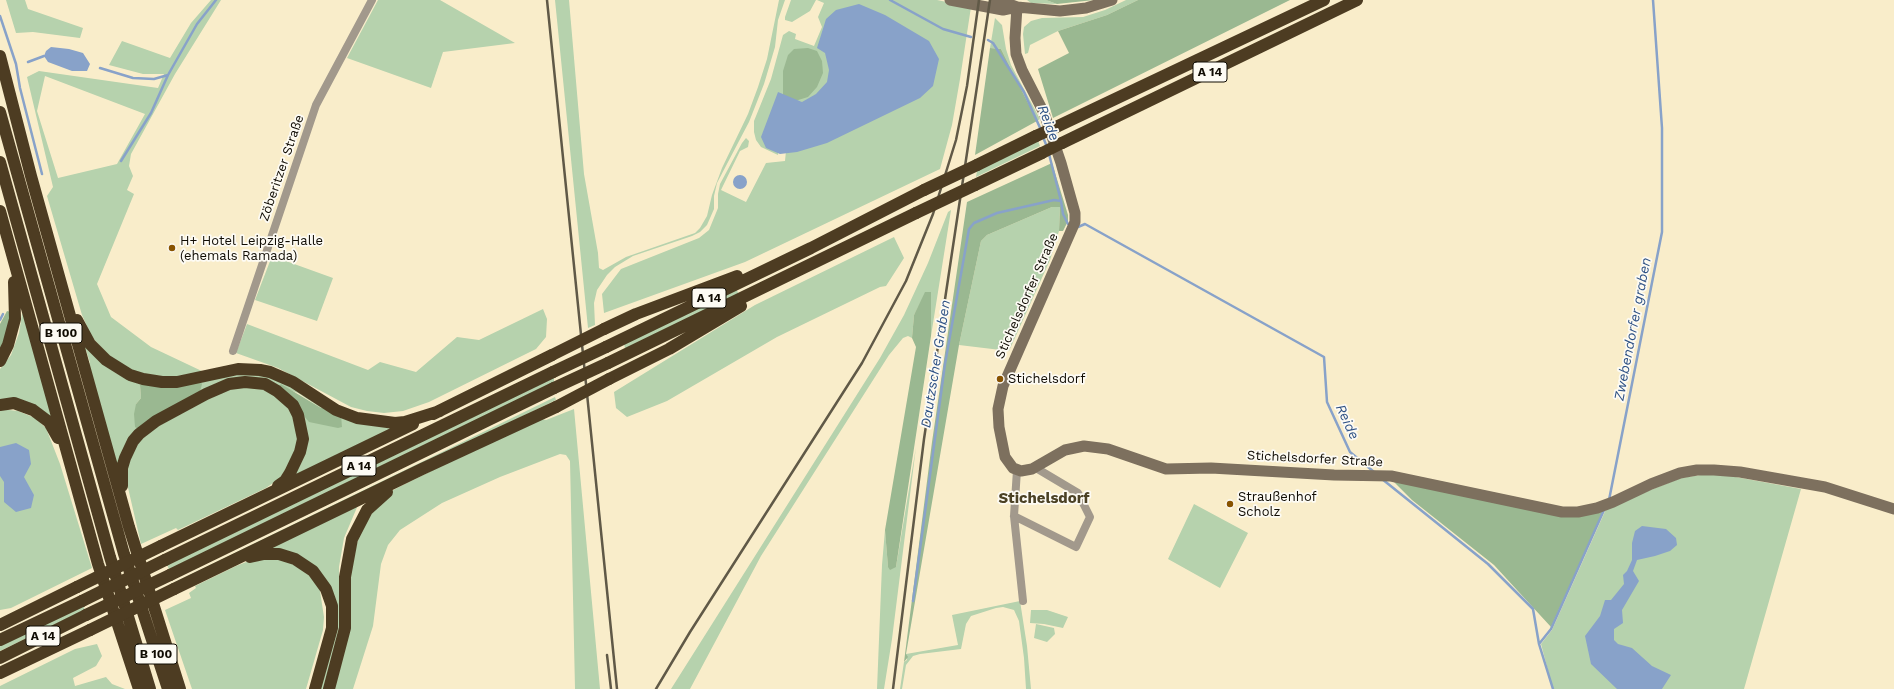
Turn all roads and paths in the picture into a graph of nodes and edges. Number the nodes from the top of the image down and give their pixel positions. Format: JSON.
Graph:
{"nodes":[{"id":1,"x":372,"y":0,"type":"edge"},
{"id":2,"x":950,"y":0,"type":"edge"},
{"id":3,"x":995,"y":0,"type":"edge"},
{"id":4,"x":1112,"y":0,"type":"edge"},
{"id":5,"x":1324,"y":0,"type":"edge"},
{"id":6,"x":1357,"y":0,"type":"edge"},
{"id":7,"x":1018,"y":4,"type":"edge"},
{"id":8,"x":0,"y":56,"type":"edge"},
{"id":9,"x":0,"y":112,"type":"edge"},
{"id":10,"x":0,"y":162,"type":"edge"},
{"id":11,"x":0,"y":211,"type":"edge"},
{"id":12,"x":8,"y":241,"type":"junction"},
{"id":13,"x":811,"y":248,"type":"junction"},
{"id":14,"x":61,"y":282,"type":"junction"},
{"id":15,"x":774,"y":282,"type":"junction"},
{"id":16,"x":233,"y":351,"type":"dead end"},
{"id":17,"x":0,"y":361,"type":"edge"},
{"id":18,"x":0,"y":405,"type":"edge"},
{"id":19,"x":440,"y":411,"type":"junction"},
{"id":20,"x":1036,"y":468,"type":"junction"},
{"id":21,"x":422,"y":469,"type":"junction"},
{"id":22,"x":1017,"y":470,"type":"junction"},
{"id":23,"x":73,"y":474,"type":"junction"},
{"id":24,"x":260,"y":498,"type":"junction"},
{"id":25,"x":1894,"y":509,"type":"edge"},
{"id":26,"x":1014,"y":516,"type":"junction"},
{"id":27,"x":129,"y":527,"type":"junction"},
{"id":28,"x":229,"y":562,"type":"junction"},
{"id":29,"x":50,"y":600,"type":"junction"},
{"id":30,"x":1023,"y":601,"type":"dead end"},
{"id":31,"x":0,"y":615,"type":"edge"},
{"id":32,"x":0,"y":624,"type":"edge"},
{"id":33,"x":0,"y":640,"type":"edge"},
{"id":34,"x":0,"y":658,"type":"edge"},
{"id":35,"x":3,"y":673,"type":"edge"},
{"id":36,"x":137,"y":686,"type":"edge"},
{"id":37,"x":150,"y":689,"type":"edge"},
{"id":38,"x":168,"y":689,"type":"edge"},
{"id":39,"x":180,"y":689,"type":"edge"},
{"id":40,"x":315,"y":689,"type":"edge"},
{"id":41,"x":329,"y":689,"type":"edge"}],
"edges":[{"from":1,"to":16,"type":"street","name":"Zöberitzer Straße"},
{"from":2,"to":7,"type":"street"},
{"from":3,"to":7,"type":"street"},
{"from":4,"to":7,"type":"street"},
{"from":5,"to":13,"type":"highway","number":"A 14","bridge":true},
{"from":6,"to":15,"type":"highway","number":"A 14","bridge":true},
{"from":7,"to":22,"type":"street","name":"Stichelsdorfer Straße"},
{"from":8,"to":14,"type":"highway"},
{"from":9,"to":38,"type":"highway","number":"B 100"},
{"from":10,"to":37,"type":"highway","number":"B 100"},
{"from":11,"to":12,"type":"highway"},
{"from":12,"to":17,"type":"highway"},
{"from":12,"to":23,"type":"highway"},
{"from":13,"to":19,"type":"highway","bridge":true},
{"from":13,"to":33,"type":"highway","number":"A 14","bridge":true},
{"from":14,"to":19,"type":"highway"},
{"from":14,"to":27,"type":"highway"},
{"from":15,"to":21,"type":"highway","bridge":true},
{"from":15,"to":34,"type":"highway","number":"A 14","bridge":true},
{"from":18,"to":23,"type":"highway"},
{"from":19,"to":24,"type":"highway"},
{"from":20,"to":22,"type":"street","name":"Stichelsdorfer Straße"},
{"from":20,"to":25,"type":"street","name":"Stichelsdorfer Straße"},
{"from":20,"to":26,"type":"street"},
{"from":21,"to":28,"type":"highway"},
{"from":21,"to":41,"type":"highway"},
{"from":22,"to":26,"type":"street"},
{"from":23,"to":36,"type":"highway"},
{"from":24,"to":27,"type":"highway"},
{"from":24,"to":29,"type":"highway","bridge":true},
{"from":26,"to":30,"type":"street"},
{"from":27,"to":39,"type":"highway"},
{"from":28,"to":35,"type":"highway","bridge":true},
{"from":28,"to":40,"type":"highway"},
{"from":29,"to":31,"type":"highway"},
{"from":29,"to":32,"type":"highway"}]}
